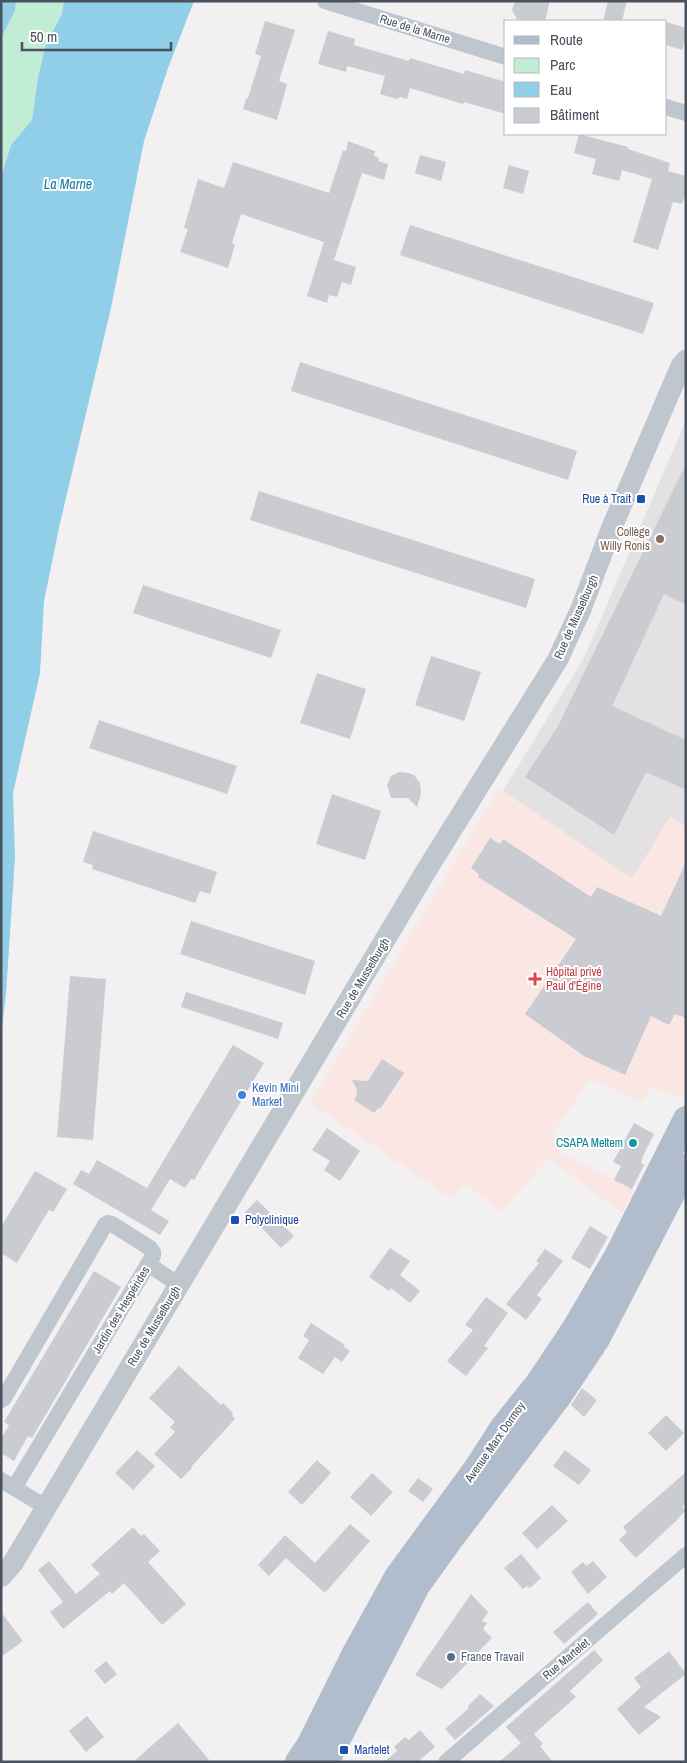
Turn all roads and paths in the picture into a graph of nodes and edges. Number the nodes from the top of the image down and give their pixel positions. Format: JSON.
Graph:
{"nodes":[{"id":1,"x":325,"y":1,"type":"edge"},
{"id":2,"x":504,"y":56,"type":"edge"},
{"id":3,"x":667,"y":107,"type":"edge"},
{"id":4,"x":686,"y":113,"type":"edge"},
{"id":5,"x":686,"y":360,"type":"edge"},
{"id":6,"x":686,"y":1119,"type":"edge"},
{"id":7,"x":686,"y":1167,"type":"edge"},
{"id":8,"x":148,"y":1264,"type":"junction"},
{"id":9,"x":178,"y":1285,"type":"junction"},
{"id":10,"x":1,"y":1400,"type":"edge"},
{"id":11,"x":8,"y":1484,"type":"edge"},
{"id":12,"x":46,"y":1507,"type":"junction"},
{"id":13,"x":686,"y":1555,"type":"edge"},
{"id":14,"x":1,"y":1577,"type":"edge"},
{"id":15,"x":298,"y":1762,"type":"edge"},
{"id":16,"x":326,"y":1762,"type":"edge"},
{"id":17,"x":446,"y":1762,"type":"edge"}],
"edges":[{"from":1,"to":2,"type":"street","name":"Rue de la Marne"},
{"from":3,"to":4,"type":"street"},
{"from":5,"to":9,"type":"street","name":"Rue de Musselburgh"},
{"from":6,"to":15,"type":"main road","name":"Avenue Marx Dormoy"},
{"from":7,"to":16,"type":"main road","name":"Avenue Marx Dormoy"},
{"from":8,"to":9,"type":"street"},
{"from":8,"to":10,"type":"street","name":"Jardin des Hespérides"},
{"from":8,"to":11,"type":"street","name":"Jardin des Hespérides"},
{"from":9,"to":12,"type":"street","name":"Rue de Musselburgh"},
{"from":11,"to":12,"type":"street","name":"Jardin des Hespérides"},
{"from":12,"to":14,"type":"street","name":"Rue de Musselburgh"},
{"from":13,"to":17,"type":"street","name":"Rue Martelet"}]}
